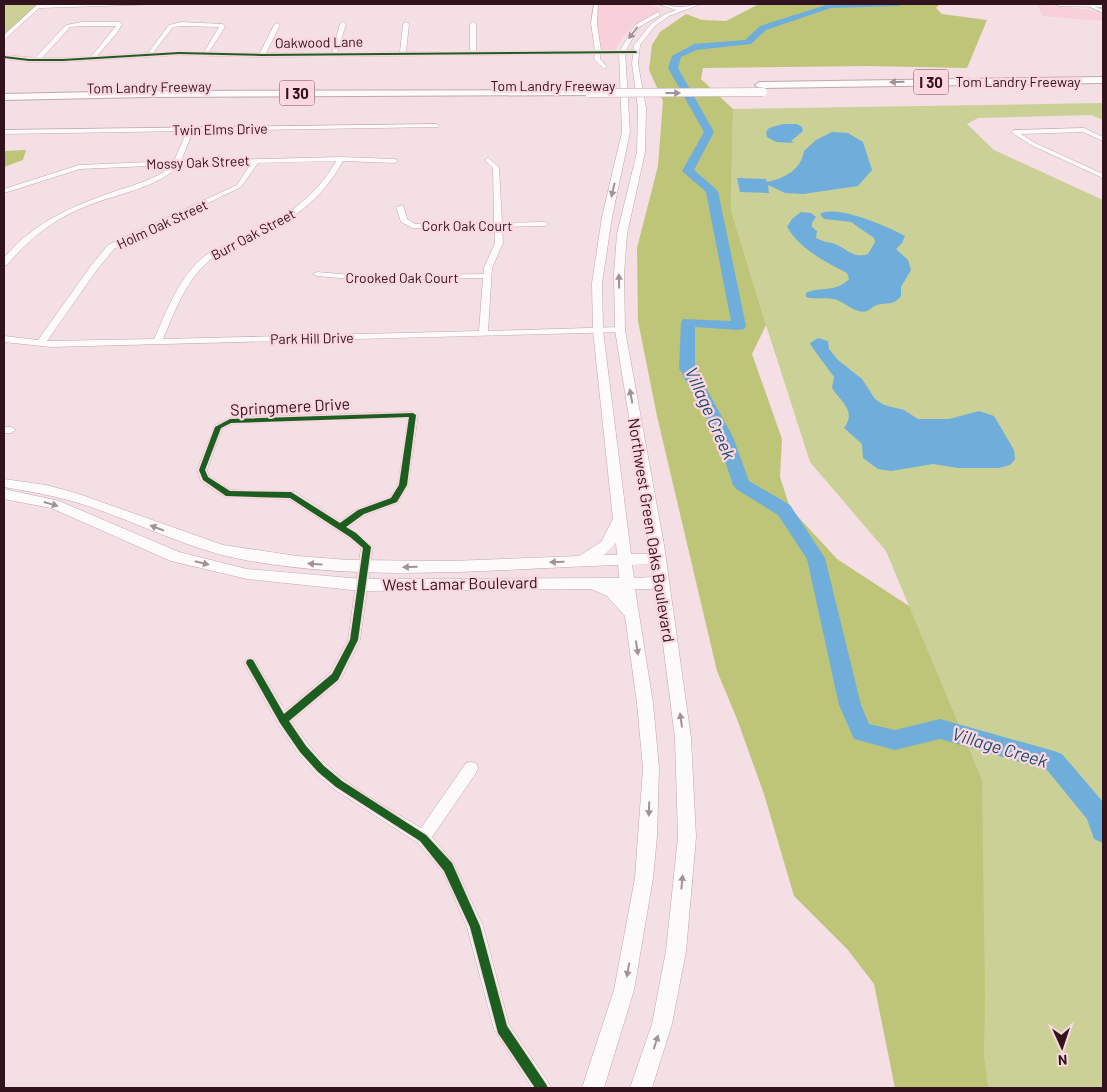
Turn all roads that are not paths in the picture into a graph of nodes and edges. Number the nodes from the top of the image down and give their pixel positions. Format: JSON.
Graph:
{"nodes":[{"id":1,"x":158,"y":4,"type":"edge"},
{"id":2,"x":596,"y":4,"type":"edge"},
{"id":3,"x":662,"y":4,"type":"edge"},
{"id":4,"x":698,"y":4,"type":"edge"},
{"id":5,"x":1059,"y":4,"type":"edge"},
{"id":6,"x":1066,"y":4,"type":"edge"},
{"id":7,"x":40,"y":5,"type":"edge"},
{"id":8,"x":678,"y":6,"type":"edge"},
{"id":9,"x":1097,"y":7,"type":"edge"},
{"id":10,"x":119,"y":24,"type":"joint"},
{"id":11,"x":343,"y":24,"type":"dead end"},
{"id":12,"x":406,"y":24,"type":"dead end"},
{"id":13,"x":473,"y":24,"type":"dead end"},
{"id":14,"x":276,"y":25,"type":"dead end"},
{"id":15,"x":68,"y":26,"type":"joint"},
{"id":16,"x":4,"y":38,"type":"edge"},
{"id":17,"x":598,"y":51,"type":"junction"},
{"id":18,"x":622,"y":52,"type":"junction"},
{"id":19,"x":636,"y":52,"type":"junction"},
{"id":20,"x":403,"y":53,"type":"junction"},
{"id":21,"x":473,"y":53,"type":"junction"},
{"id":22,"x":206,"y":54,"type":"junction"},
{"id":23,"x":334,"y":54,"type":"junction"},
{"id":24,"x":149,"y":55,"type":"junction"},
{"id":25,"x":262,"y":55,"type":"junction"},
{"id":26,"x":4,"y":56,"type":"edge"},
{"id":27,"x":92,"y":59,"type":"junction"},
{"id":28,"x":38,"y":60,"type":"junction"},
{"id":29,"x":604,"y":67,"type":"dead end"},
{"id":30,"x":1103,"y":80,"type":"edge"},
{"id":31,"x":761,"y":88,"type":"junction"},
{"id":32,"x":1103,"y":88,"type":"edge"},
{"id":33,"x":589,"y":89,"type":"junction"},
{"id":34,"x":4,"y":90,"type":"edge"},
{"id":35,"x":4,"y":97,"type":"edge"},
{"id":36,"x":436,"y":126,"type":"dead end"},
{"id":37,"x":191,"y":129,"type":"junction"},
{"id":38,"x":4,"y":132,"type":"edge"},
{"id":39,"x":1103,"y":139,"type":"edge"},
{"id":40,"x":341,"y":159,"type":"junction"},
{"id":41,"x":488,"y":160,"type":"dead end"},
{"id":42,"x":256,"y":161,"type":"junction"},
{"id":43,"x":395,"y":162,"type":"dead end"},
{"id":44,"x":176,"y":164,"type":"junction"},
{"id":45,"x":1103,"y":176,"type":"edge"},
{"id":46,"x":4,"y":191,"type":"edge"},
{"id":47,"x":400,"y":207,"type":"dead end"},
{"id":48,"x":545,"y":224,"type":"dead end"},
{"id":49,"x":499,"y":226,"type":"junction"},
{"id":50,"x":4,"y":263,"type":"edge"},
{"id":51,"x":317,"y":274,"type":"dead end"},
{"id":52,"x":487,"y":276,"type":"junction"},
{"id":53,"x":620,"y":330,"type":"junction"},
{"id":54,"x":598,"y":331,"type":"junction"},
{"id":55,"x":483,"y":334,"type":"junction"},
{"id":56,"x":4,"y":339,"type":"edge"},
{"id":57,"x":157,"y":341,"type":"junction"},
{"id":58,"x":40,"y":344,"type":"junction"},
{"id":59,"x":4,"y":483,"type":"edge"},
{"id":60,"x":4,"y":494,"type":"edge"},
{"id":61,"x":619,"y":516,"type":"junction"},
{"id":62,"x":340,"y":526,"type":"junction"},
{"id":63,"x":624,"y":559,"type":"junction"},
{"id":64,"x":658,"y":559,"type":"junction"},
{"id":65,"x":583,"y":561,"type":"junction"},
{"id":66,"x":364,"y":568,"type":"junction"},
{"id":67,"x":583,"y":582,"type":"junction"},
{"id":68,"x":627,"y":582,"type":"junction"},
{"id":69,"x":661,"y":582,"type":"junction"},
{"id":70,"x":362,"y":585,"type":"junction"},
{"id":71,"x":632,"y":615,"type":"junction"},
{"id":72,"x":250,"y":663,"type":"dead end"},
{"id":73,"x":283,"y":720,"type":"junction"},
{"id":74,"x":471,"y":768,"type":"dead end"},
{"id":75,"x":423,"y":838,"type":"junction"},
{"id":76,"x":542,"y":1088,"type":"edge"},
{"id":77,"x":593,"y":1088,"type":"edge"},
{"id":78,"x":641,"y":1088,"type":"edge"}],
"edges":[{"from":1,"to":7,"type":"street"},
{"from":2,"to":17,"type":"street"},
{"from":3,"to":8,"type":"main road"},
{"from":4,"to":8,"type":"main road"},
{"from":5,"to":6,"type":"main road"},
{"from":6,"to":9,"type":"main road"},
{"from":6,"to":9,"type":"main road"},
{"from":7,"to":16,"type":"street"},
{"from":8,"to":18,"type":"main road","one_way":true},
{"from":8,"to":19,"type":"main road"},
{"from":10,"to":15,"type":"street"},
{"from":10,"to":27,"type":"street"},
{"from":11,"to":23,"type":"street"},
{"from":12,"to":20,"type":"street"},
{"from":13,"to":21,"type":"street"},
{"from":14,"to":25,"type":"street"},
{"from":15,"to":28,"type":"street"},
{"from":17,"to":18,"type":"street","name":"Oakwood Lane"},
{"from":17,"to":21,"type":"street","name":"Oakwood Lane"},
{"from":17,"to":29,"type":"street"},
{"from":18,"to":19,"type":"street","name":"Oakwood Lane"},
{"from":18,"to":54,"type":"main road","name":"Northwest Green Oaks Boulevard","one_way":true},
{"from":53,"to":19,"type":"main road","name":"Northwest Green Oaks Boulevard","one_way":true},
{"from":20,"to":21,"type":"street","name":"Oakwood Lane"},
{"from":20,"to":23,"type":"street","name":"Oakwood Lane"},
{"from":22,"to":24,"type":"street","name":"Oakwood Lane"},
{"from":22,"to":24,"type":"street"},
{"from":22,"to":25,"type":"street","name":"Oakwood Lane"},
{"from":23,"to":25,"type":"street","name":"Oakwood Lane"},
{"from":24,"to":27,"type":"street","name":"Oakwood Lane"},
{"from":26,"to":28,"type":"street","name":"Oakwood Lane"},
{"from":27,"to":28,"type":"street","name":"Oakwood Lane"},
{"from":30,"to":31,"type":"highway","name":"Tom Landry Freeway","number":"I 30","one_way":true},
{"from":31,"to":32,"type":"highway","name":"Tom Landry Freeway","number":"I 30"},
{"from":31,"to":33,"type":"highway","name":"Tom Landry Freeway","number":"I 30","bridge":true},
{"from":33,"to":34,"type":"highway","name":"Tom Landry Freeway","number":"I 30"},
{"from":33,"to":35,"type":"highway","name":"Tom Landry Freeway","number":"I 30"},
{"from":36,"to":37,"type":"street","name":"Twin Elms Drive"},
{"from":37,"to":38,"type":"street","name":"Twin Elms Drive"},
{"from":37,"to":44,"type":"street"},
{"from":39,"to":45,"type":"street"},
{"from":40,"to":42,"type":"street","name":"Mossy Oak Street"},
{"from":40,"to":43,"type":"street","name":"Mossy Oak Street"},
{"from":40,"to":57,"type":"street","name":"Burr Oak Street"},
{"from":41,"to":49,"type":"street"},
{"from":42,"to":44,"type":"street","name":"Mossy Oak Street"},
{"from":42,"to":58,"type":"street","name":"Holm Oak Street"},
{"from":44,"to":46,"type":"street","name":"Mossy Oak Street"},
{"from":44,"to":50,"type":"street"},
{"from":47,"to":49,"type":"street","name":"Cork Oak Court"},
{"from":48,"to":49,"type":"street","name":"Cork Oak Court"},
{"from":49,"to":52,"type":"street"},
{"from":51,"to":52,"type":"street","name":"Crooked Oak Court"},
{"from":52,"to":55,"type":"street"},
{"from":53,"to":54,"type":"street","name":"Park Hill Drive"},
{"from":64,"to":53,"type":"main road","name":"Northwest Green Oaks Boulevard","one_way":true},
{"from":54,"to":55,"type":"street","name":"Park Hill Drive"},
{"from":54,"to":61,"type":"main road","name":"Northwest Green Oaks Boulevard"},
{"from":55,"to":57,"type":"street","name":"Park Hill Drive"},
{"from":56,"to":58,"type":"street","name":"Park Hill Drive"},
{"from":57,"to":58,"type":"street","name":"Park Hill Drive"},
{"from":66,"to":59,"type":"main road","name":"West Lamar Boulevard","one_way":true},
{"from":60,"to":70,"type":"main road","name":"West Lamar Boulevard","one_way":true},
{"from":61,"to":63,"type":"main road","name":"Northwest Green Oaks Boulevard"},
{"from":61,"to":65,"type":"main road"},
{"from":62,"to":62,"type":"street","name":"Springmere Drive"},
{"from":62,"to":66,"type":"street","name":"Springmere Drive"},
{"from":63,"to":64,"type":"main road","name":"West Lamar Boulevard"},
{"from":63,"to":65,"type":"main road","name":"West Lamar Boulevard"},
{"from":63,"to":68,"type":"main road","name":"Northwest Green Oaks Boulevard"},
{"from":64,"to":69,"type":"main road","name":"Northwest Green Oaks Boulevard"},
{"from":65,"to":66,"type":"main road","name":"West Lamar Boulevard","one_way":true},
{"from":66,"to":70,"type":"street"},
{"from":67,"to":68,"type":"main road","name":"West Lamar Boulevard"},
{"from":67,"to":70,"type":"main road","name":"West Lamar Boulevard"},
{"from":67,"to":71,"type":"main road"},
{"from":68,"to":69,"type":"main road","name":"West Lamar Boulevard"},
{"from":68,"to":71,"type":"main road","name":"Northwest Green Oaks Boulevard"},
{"from":78,"to":69,"type":"main road","name":"Northwest Green Oaks Boulevard","one_way":true},
{"from":70,"to":73,"type":"street"},
{"from":71,"to":77,"type":"main road","name":"Northwest Green Oaks Boulevard","one_way":true},
{"from":72,"to":73,"type":"street"},
{"from":73,"to":75,"type":"street"},
{"from":74,"to":75,"type":"street"},
{"from":75,"to":76,"type":"street"}]}
